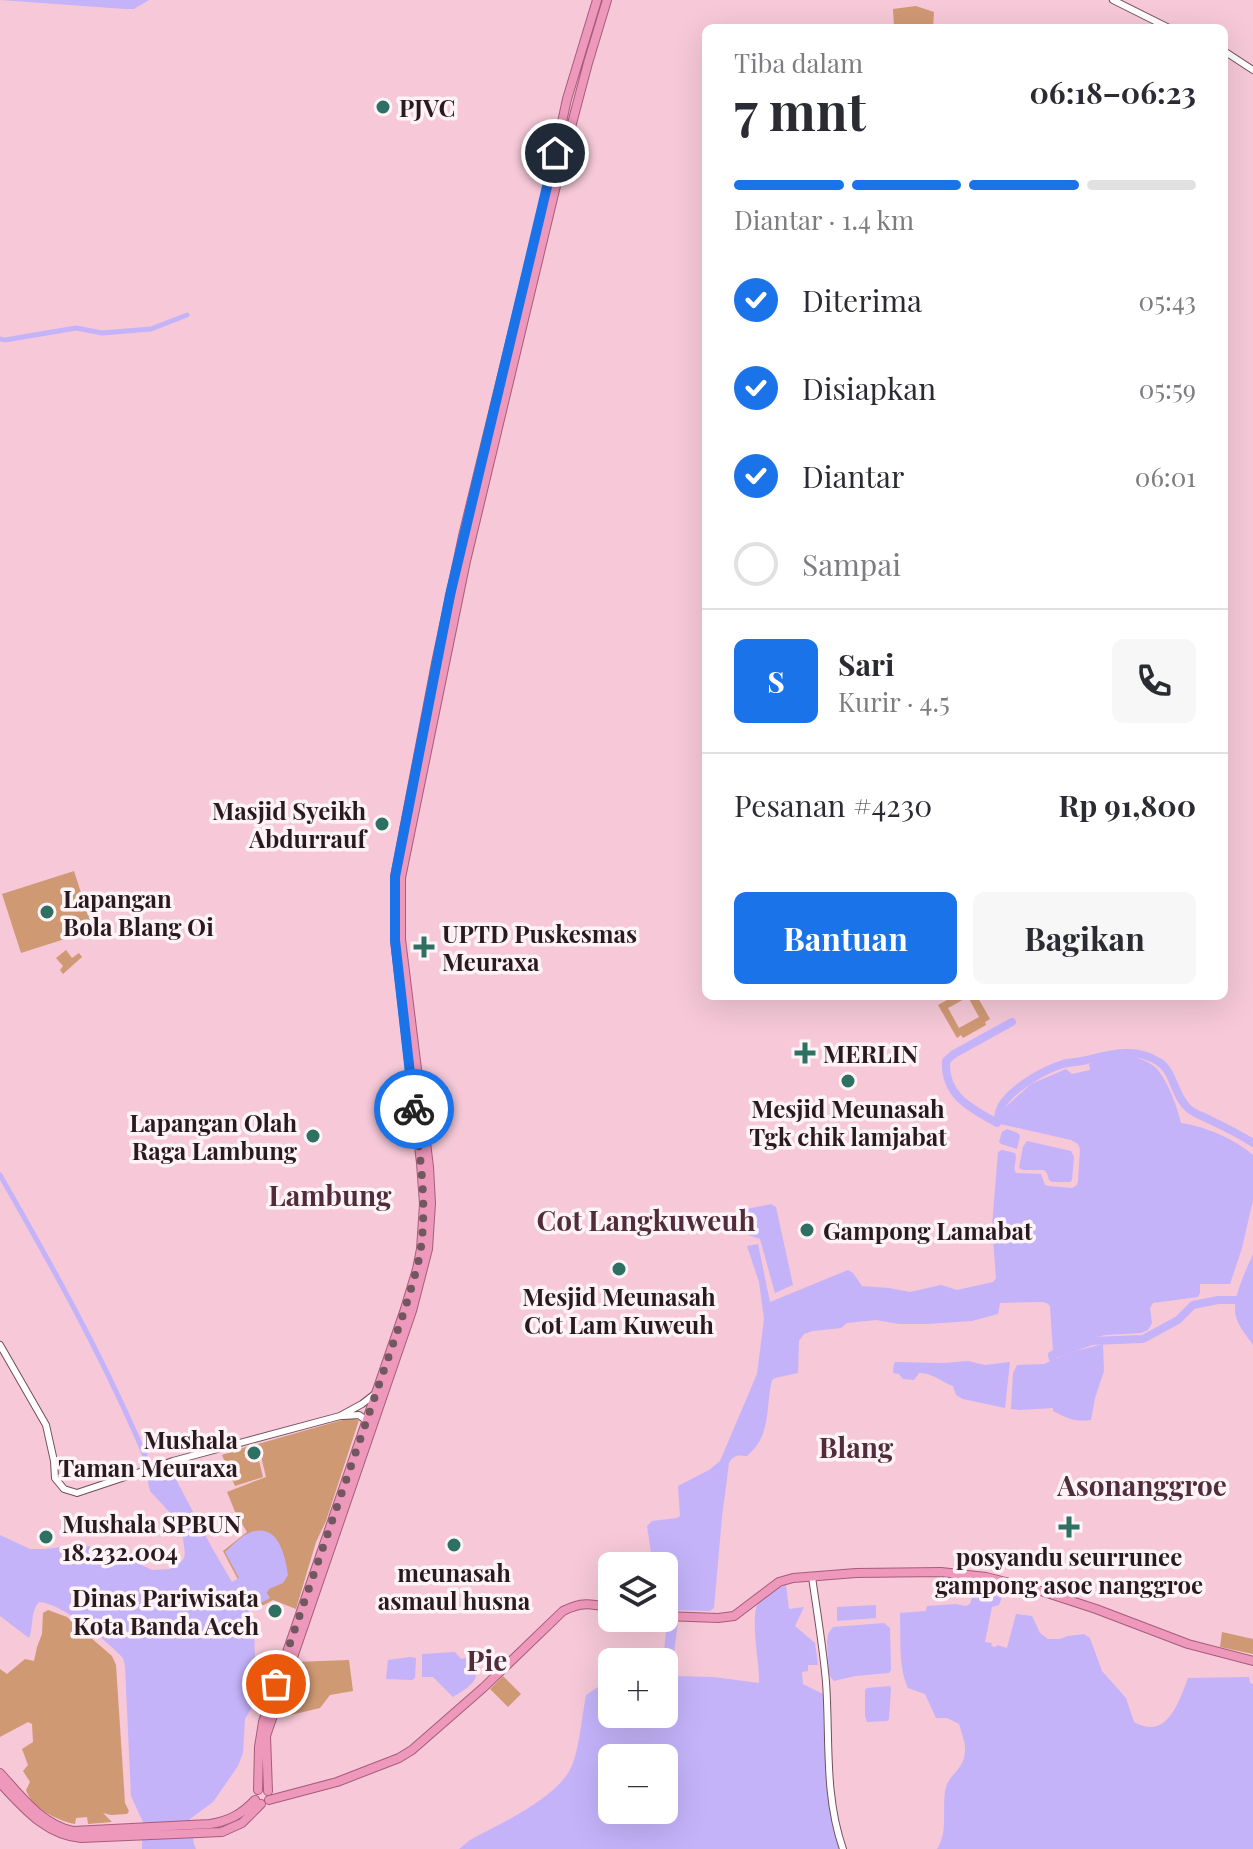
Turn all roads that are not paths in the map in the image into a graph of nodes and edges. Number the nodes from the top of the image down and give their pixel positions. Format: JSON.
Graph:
{"nodes":[{"id":1,"x":597,"y":0,"type":"edge"},
{"id":2,"x":607,"y":0,"type":"edge"},
{"id":3,"x":1113,"y":0,"type":"edge"},
{"id":4,"x":1161,"y":24,"type":"edge"},
{"id":5,"x":1228,"y":54,"type":"edge"},
{"id":6,"x":1253,"y":70,"type":"edge"},
{"id":7,"x":518,"y":326,"type":"junction"},
{"id":8,"x":0,"y":1345,"type":"edge"},
{"id":9,"x":376,"y":1393,"type":"junction"},
{"id":10,"x":340,"y":1416,"type":"junction"},
{"id":11,"x":367,"y":1421,"type":"junction"},
{"id":12,"x":812,"y":1577,"type":"junction"},
{"id":13,"x":598,"y":1605,"type":"edge"},
{"id":14,"x":678,"y":1617,"type":"edge"},
{"id":15,"x":1253,"y":1661,"type":"edge"},
{"id":16,"x":0,"y":1773,"type":"edge"},
{"id":17,"x":0,"y":1783,"type":"edge"},
{"id":18,"x":262,"y":1797,"type":"junction"},
{"id":19,"x":139,"y":1832,"type":"junction"},
{"id":20,"x":843,"y":1849,"type":"edge"}],
"edges":[{"from":1,"to":7,"type":"highway"},
{"from":2,"to":7,"type":"highway"},
{"from":3,"to":4,"type":"street"},
{"from":5,"to":6,"type":"street"},
{"from":7,"to":9,"type":"highway"},
{"from":7,"to":18,"type":"highway"},
{"from":8,"to":10,"type":"street"},
{"from":9,"to":10,"type":"street"},
{"from":9,"to":11,"type":"highway"},
{"from":10,"to":11,"type":"street"},
{"from":11,"to":18,"type":"highway"},
{"from":12,"to":14,"type":"highway"},
{"from":12,"to":15,"type":"highway"},
{"from":12,"to":20,"type":"street"},
{"from":13,"to":18,"type":"highway"},
{"from":16,"to":19,"type":"highway"},
{"from":17,"to":19,"type":"highway"},
{"from":18,"to":19,"type":"highway"}]}
